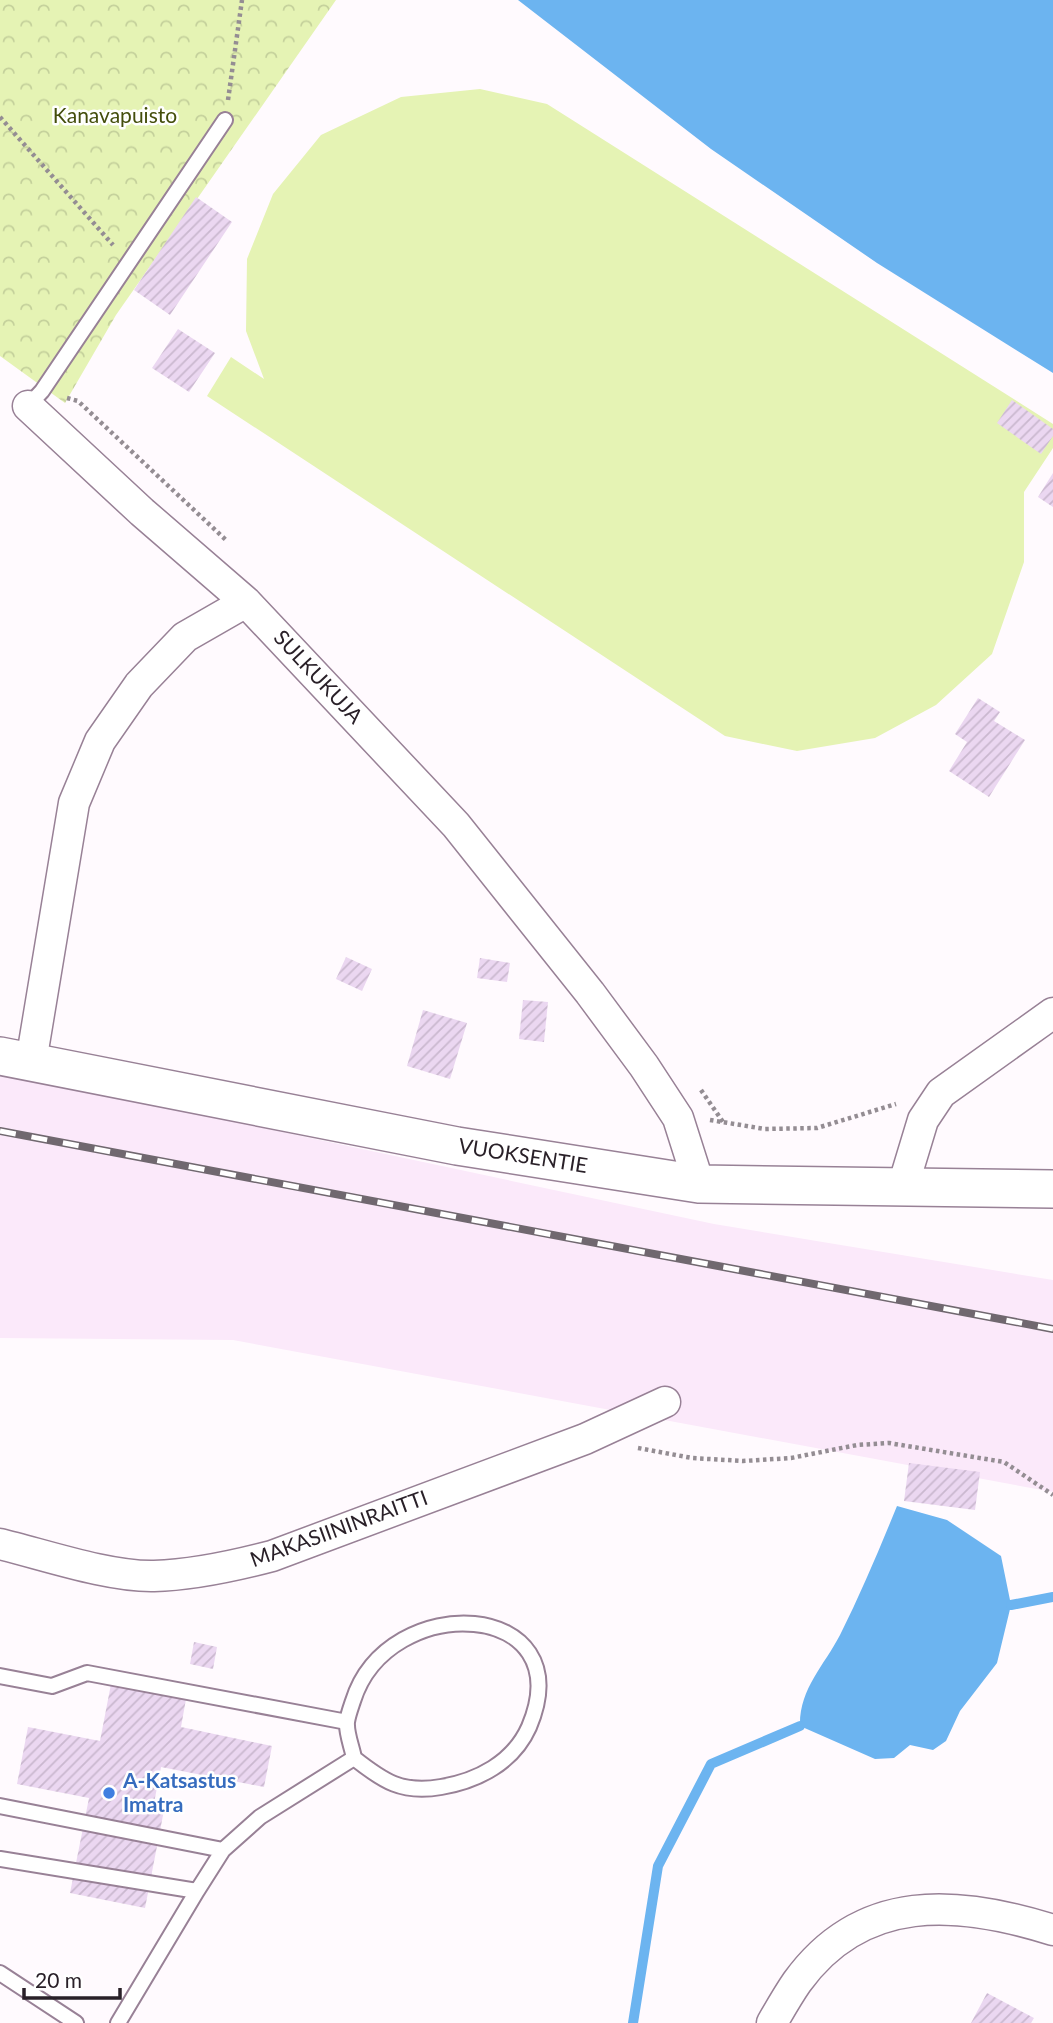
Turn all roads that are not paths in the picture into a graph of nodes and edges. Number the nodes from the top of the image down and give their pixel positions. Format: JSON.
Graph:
{"nodes":[{"id":1,"x":225,"y":120,"type":"road end"},
{"id":2,"x":27,"y":405,"type":"joint"},
{"id":3,"x":246,"y":602,"type":"junction"},
{"id":4,"x":1053,"y":1013,"type":"edge"},
{"id":5,"x":15,"y":1059,"type":"edge"},
{"id":6,"x":699,"y":1184,"type":"junction"},
{"id":7,"x":903,"y":1185,"type":"junction"},
{"id":8,"x":1053,"y":1189,"type":"edge"},
{"id":9,"x":665,"y":1402,"type":"dead end"},
{"id":10,"x":0,"y":1544,"type":"edge"},
{"id":11,"x":0,"y":1676,"type":"edge"},
{"id":12,"x":347,"y":1722,"type":"junction"},
{"id":13,"x":354,"y":1758,"type":"junction"},
{"id":14,"x":0,"y":1806,"type":"edge"},
{"id":15,"x":223,"y":1850,"type":"junction"},
{"id":16,"x":0,"y":1859,"type":"edge"},
{"id":17,"x":197,"y":1891,"type":"junction"},
{"id":18,"x":1053,"y":1930,"type":"edge"},
{"id":19,"x":0,"y":1973,"type":"edge"},
{"id":20,"x":76,"y":2023,"type":"edge"},
{"id":21,"x":118,"y":2023,"type":"edge"},
{"id":22,"x":772,"y":2023,"type":"edge"}],
"edges":[{"from":1,"to":2,"type":"lane"},
{"from":2,"to":3,"type":"street","name":"SULKUKUJA"},
{"from":3,"to":5,"type":"street"},
{"from":3,"to":6,"type":"street","name":"SULKUKUJA"},
{"from":4,"to":7,"type":"street"},
{"from":5,"to":6,"type":"street","name":"VUOKSENTIE"},
{"from":6,"to":7,"type":"street","name":"VUOKSENTIE"},
{"from":7,"to":8,"type":"street","name":"VUOKSENTIE"},
{"from":9,"to":10,"type":"street","name":"MAKASIININRAITTI"},
{"from":11,"to":12,"type":"lane"},
{"from":12,"to":13,"type":"lane"},
{"from":12,"to":13,"type":"lane"},
{"from":13,"to":15,"type":"lane"},
{"from":14,"to":15,"type":"lane"},
{"from":15,"to":17,"type":"lane"},
{"from":16,"to":17,"type":"lane"},
{"from":17,"to":21,"type":"lane"},
{"from":18,"to":22,"type":"street"},
{"from":19,"to":20,"type":"lane"}]}
